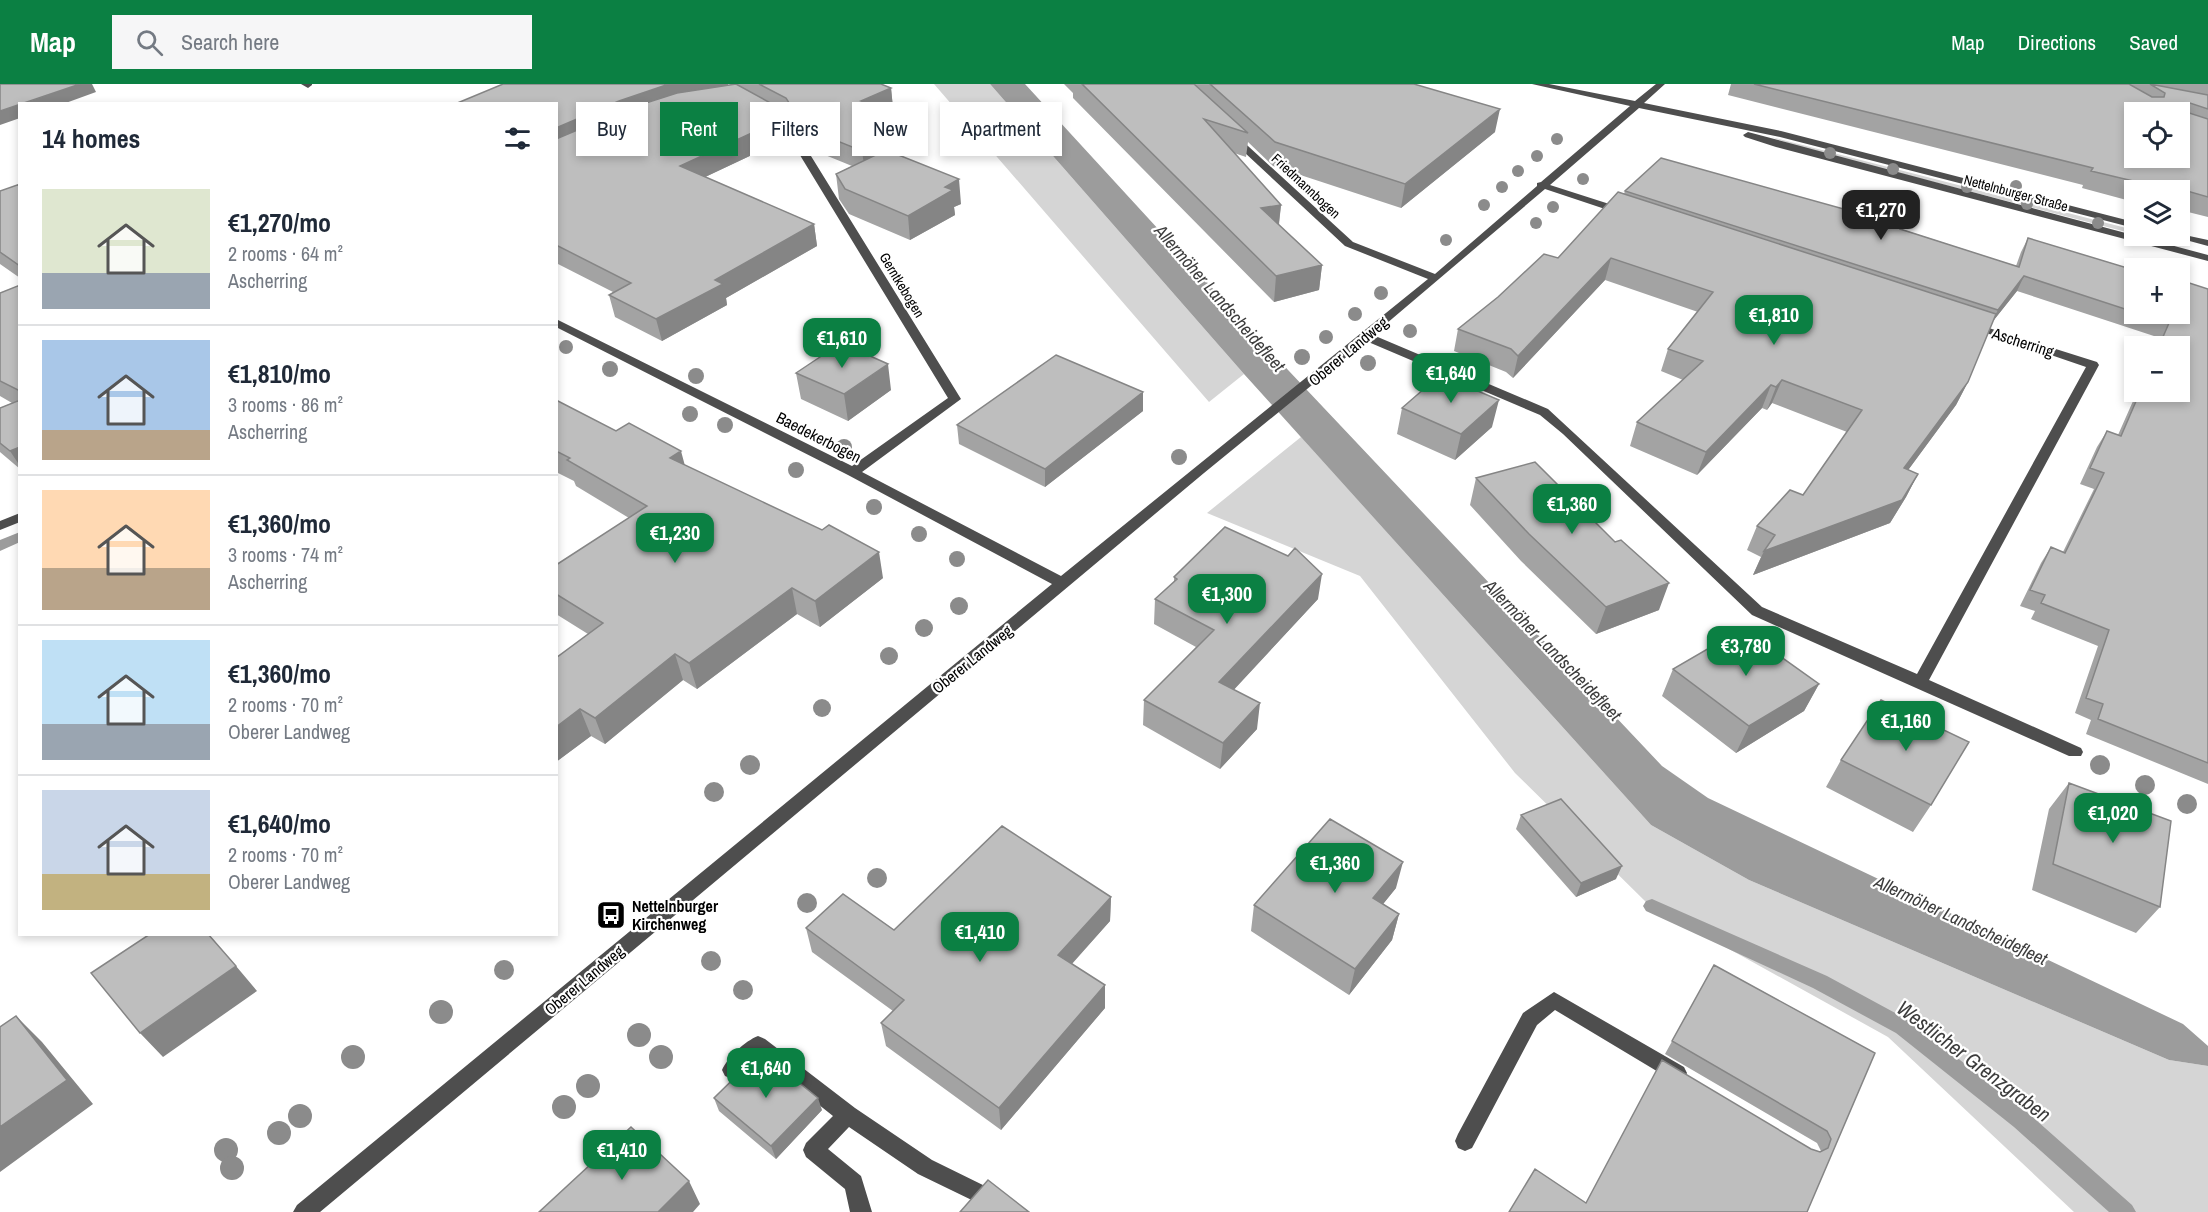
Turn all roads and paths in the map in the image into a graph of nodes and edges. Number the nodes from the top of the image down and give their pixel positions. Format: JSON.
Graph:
{"nodes":[{"id":1,"x":1536,"y":84,"type":"edge"},
{"id":2,"x":1661,"y":84,"type":"edge"},
{"id":3,"x":1638,"y":104,"type":"junction"},
{"id":4,"x":1715,"y":121,"type":"junction"},
{"id":5,"x":1228,"y":132,"type":"edge"},
{"id":6,"x":806,"y":156,"type":"edge"},
{"id":7,"x":1541,"y":185,"type":"junction"},
{"id":8,"x":1631,"y":214,"type":"edge"},
{"id":9,"x":2124,"y":222,"type":"edge"},
{"id":10,"x":2190,"y":239,"type":"edge"},
{"id":11,"x":2208,"y":243,"type":"edge"},
{"id":12,"x":2208,"y":258,"type":"edge"},
{"id":13,"x":1436,"y":278,"type":"junction"},
{"id":14,"x":1958,"y":321,"type":"edge"},
{"id":15,"x":558,"y":323,"type":"edge"},
{"id":16,"x":1365,"y":336,"type":"junction"},
{"id":17,"x":853,"y":472,"type":"junction"},
{"id":18,"x":18,"y":518,"type":"edge"},
{"id":19,"x":0,"y":526,"type":"edge"},
{"id":20,"x":1064,"y":584,"type":"junction"},
{"id":21,"x":1920,"y":682,"type":"junction"},
{"id":22,"x":2075,"y":752,"type":"dead end"},
{"id":23,"x":732,"y":1070,"type":"dead end"},
{"id":24,"x":1697,"y":1085,"type":"edge"},
{"id":25,"x":848,"y":1115,"type":"junction"},
{"id":26,"x":1465,"y":1141,"type":"dead end"},
{"id":27,"x":981,"y":1195,"type":"edge"},
{"id":28,"x":304,"y":1212,"type":"edge"},
{"id":29,"x":861,"y":1212,"type":"edge"}],
"edges":[{"from":1,"to":3,"type":"street","name":"Nettelnburger Straße"},
{"from":2,"to":3,"type":"street","name":"Oberer Landweg"},
{"from":3,"to":4,"type":"street","name":"Nettelnburger Straße"},
{"from":3,"to":7,"type":"street","name":"Oberer Landweg"},
{"from":4,"to":9,"type":"street","name":"Nettelnburger Straße"},
{"from":4,"to":12,"type":"street","name":"Nettelnburger Straße"},
{"from":5,"to":13,"type":"street","name":"Friedmannbogen"},
{"from":6,"to":17,"type":"street","name":"Gerntkebogen"},
{"from":7,"to":8,"type":"street"},
{"from":7,"to":13,"type":"street","name":"Oberer Landweg"},
{"from":10,"to":11,"type":"street"},
{"from":13,"to":16,"type":"street","name":"Oberer Landweg"},
{"from":14,"to":21,"type":"street","name":"Ascherring"},
{"from":15,"to":17,"type":"street","name":"Baedekerbogen"},
{"from":16,"to":20,"type":"street","name":"Oberer Landweg"},
{"from":16,"to":21,"type":"street"},
{"from":17,"to":20,"type":"street","name":"Baedekerbogen"},
{"from":18,"to":19,"type":"street"},
{"from":20,"to":28,"type":"street","name":"Oberer Landweg"},
{"from":21,"to":22,"type":"street"},
{"from":23,"to":25,"type":"street"},
{"from":24,"to":26,"type":"street"},
{"from":25,"to":27,"type":"street"},
{"from":25,"to":29,"type":"street"}]}
